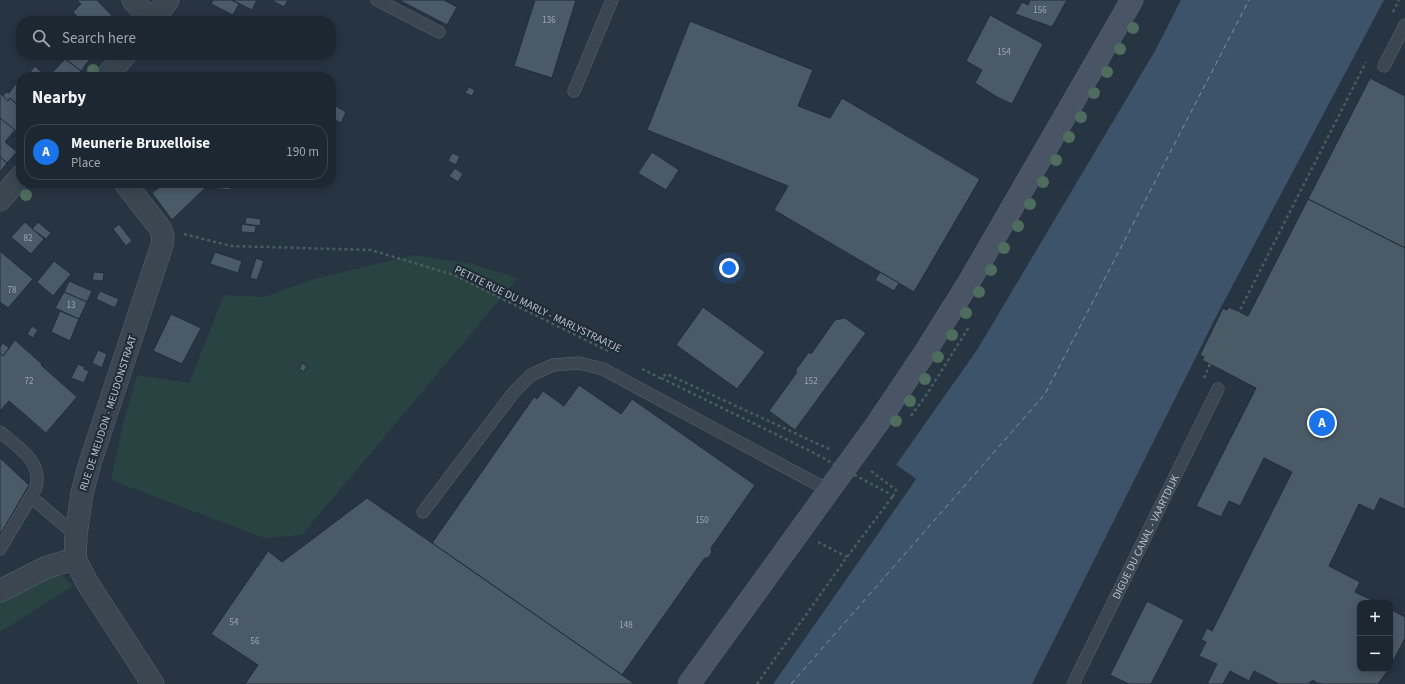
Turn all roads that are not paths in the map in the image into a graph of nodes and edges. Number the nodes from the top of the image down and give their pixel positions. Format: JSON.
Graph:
{"nodes":[{"id":1,"x":133,"y":0,"type":"edge"},
{"id":2,"x":168,"y":0,"type":"edge"},
{"id":3,"x":377,"y":0,"type":"edge"},
{"id":4,"x":612,"y":0,"type":"edge"},
{"id":5,"x":1132,"y":0,"type":"edge"},
{"id":6,"x":147,"y":16,"type":"edge"},
{"id":7,"x":156,"y":16,"type":"edge"},
{"id":8,"x":1405,"y":25,"type":"edge"},
{"id":9,"x":439,"y":32,"type":"dead end"},
{"id":10,"x":121,"y":60,"type":"edge"},
{"id":11,"x":1384,"y":66,"type":"dead end"},
{"id":12,"x":110,"y":72,"type":"edge"},
{"id":13,"x":574,"y":91,"type":"dead end"},
{"id":14,"x":16,"y":182,"type":"edge"},
{"id":15,"x":130,"y":188,"type":"edge"},
{"id":16,"x":0,"y":200,"type":"edge"},
{"id":17,"x":1218,"y":389,"type":"dead end"},
{"id":18,"x":0,"y":432,"type":"edge"},
{"id":19,"x":828,"y":490,"type":"junction"},
{"id":20,"x":37,"y":502,"type":"dead end"},
{"id":21,"x":423,"y":512,"type":"dead end"},
{"id":22,"x":76,"y":535,"type":"junction"},
{"id":23,"x":0,"y":549,"type":"edge"},
{"id":24,"x":75,"y":559,"type":"junction"},
{"id":25,"x":0,"y":591,"type":"edge"},
{"id":26,"x":153,"y":684,"type":"edge"},
{"id":27,"x":689,"y":684,"type":"edge"},
{"id":28,"x":1072,"y":684,"type":"edge"}],
"edges":[{"from":1,"to":6,"type":"street"},
{"from":2,"to":7,"type":"street"},
{"from":3,"to":9,"type":"lane"},
{"from":4,"to":13,"type":"lane"},
{"from":5,"to":19,"type":"main road"},
{"from":8,"to":11,"type":"lane"},
{"from":10,"to":12,"type":"street"},
{"from":14,"to":16,"type":"street"},
{"from":15,"to":22,"type":"street","name":"RUE DE MEUDON - MEUDONSTRAAT"},
{"from":17,"to":28,"type":"lane","name":"DIGUE DU CANAL - VAARTDIJK"},
{"from":18,"to":23,"type":"lane"},
{"from":19,"to":21,"type":"lane"},
{"from":19,"to":27,"type":"main road"},
{"from":20,"to":22,"type":"lane"},
{"from":22,"to":24,"type":"street","name":"RUE DE MEUDON - MEUDONSTRAAT"},
{"from":24,"to":25,"type":"street"},
{"from":24,"to":26,"type":"street","name":"RUE DE MEUDON - MEUDONSTRAAT"}]}
